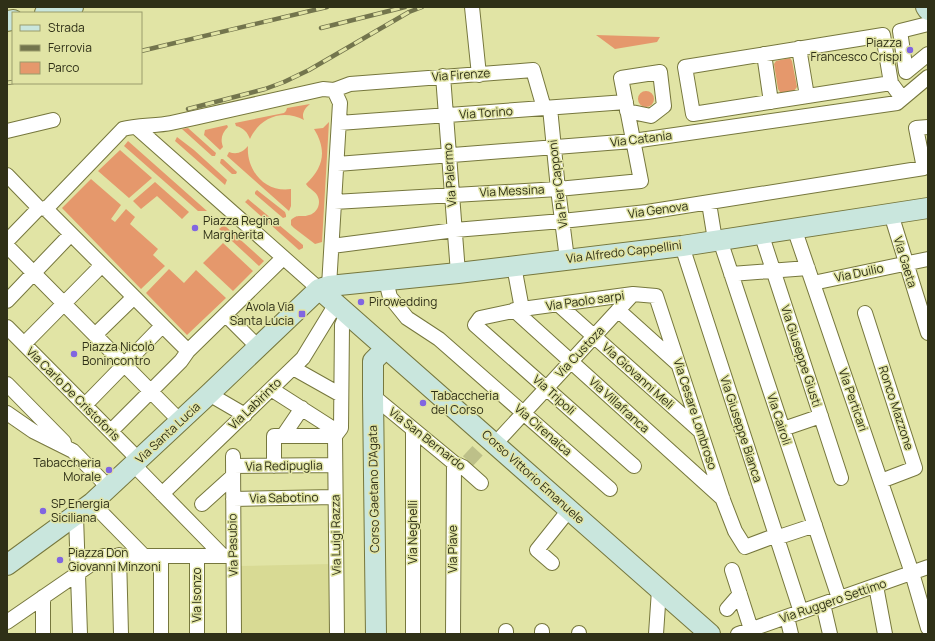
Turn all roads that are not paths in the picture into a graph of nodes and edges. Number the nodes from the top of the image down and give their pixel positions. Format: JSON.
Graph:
{"nodes":[{"id":1,"x":73,"y":7,"type":"edge"},
{"id":2,"x":472,"y":7,"type":"edge"},
{"id":3,"x":926,"y":7,"type":"edge"},
{"id":4,"x":928,"y":10,"type":"edge"},
{"id":5,"x":50,"y":12,"type":"edge"},
{"id":6,"x":928,"y":24,"type":"edge"},
{"id":7,"x":799,"y":48,"type":"junction"},
{"id":8,"x":764,"y":54,"type":"junction"},
{"id":9,"x":928,"y":54,"type":"edge"},
{"id":10,"x":479,"y":74,"type":"junction"},
{"id":11,"x":443,"y":76,"type":"junction"},
{"id":12,"x":928,"y":78,"type":"edge"},
{"id":13,"x":890,"y":83,"type":"junction"},
{"id":14,"x":334,"y":90,"type":"junction"},
{"id":15,"x":807,"y":96,"type":"junction"},
{"id":16,"x":902,"y":98,"type":"junction"},
{"id":17,"x":771,"y":102,"type":"junction"},
{"id":18,"x":547,"y":108,"type":"junction"},
{"id":19,"x":446,"y":116,"type":"junction"},
{"id":20,"x":53,"y":120,"type":"dead end"},
{"id":21,"x":343,"y":124,"type":"junction"},
{"id":22,"x":136,"y":127,"type":"junction"},
{"id":23,"x":928,"y":127,"type":"edge"},
{"id":24,"x":7,"y":131,"type":"edge"},
{"id":25,"x":634,"y":141,"type":"junction"},
{"id":26,"x":554,"y":147,"type":"junction"},
{"id":27,"x":449,"y":155,"type":"junction"},
{"id":28,"x":341,"y":164,"type":"junction"},
{"id":29,"x":8,"y":179,"type":"edge"},
{"id":30,"x":558,"y":189,"type":"junction"},
{"id":31,"x":452,"y":194,"type":"junction"},
{"id":32,"x":338,"y":201,"type":"junction"},
{"id":33,"x":709,"y":203,"type":"junction"},
{"id":34,"x":928,"y":208,"type":"edge"},
{"id":35,"x":40,"y":210,"type":"junction"},
{"id":36,"x":891,"y":214,"type":"junction"},
{"id":37,"x":562,"y":221,"type":"junction"},
{"id":38,"x":794,"y":228,"type":"junction"},
{"id":39,"x":455,"y":230,"type":"junction"},
{"id":40,"x":761,"y":233,"type":"junction"},
{"id":41,"x":67,"y":238,"type":"junction"},
{"id":42,"x":718,"y":240,"type":"junction"},
{"id":43,"x":7,"y":241,"type":"edge"},
{"id":44,"x":335,"y":245,"type":"junction"},
{"id":45,"x":7,"y":246,"type":"edge"},
{"id":46,"x":682,"y":246,"type":"junction"},
{"id":47,"x":283,"y":258,"type":"junction"},
{"id":48,"x":567,"y":259,"type":"junction"},
{"id":49,"x":928,"y":259,"type":"edge"},
{"id":50,"x":906,"y":264,"type":"junction"},
{"id":51,"x":514,"y":266,"type":"junction"},
{"id":52,"x":808,"y":268,"type":"junction"},
{"id":53,"x":98,"y":269,"type":"junction"},
{"id":54,"x":773,"y":271,"type":"junction"},
{"id":55,"x":34,"y":273,"type":"junction"},
{"id":56,"x":458,"y":273,"type":"junction"},
{"id":57,"x":731,"y":274,"type":"junction"},
{"id":58,"x":386,"y":280,"type":"junction"},
{"id":59,"x":813,"y":283,"type":"junction"},
{"id":60,"x":324,"y":288,"type":"junction"},
{"id":61,"x":632,"y":294,"type":"junction"},
{"id":62,"x":656,"y":296,"type":"joint"},
{"id":63,"x":7,"y":301,"type":"edge"},
{"id":64,"x":130,"y":301,"type":"junction"},
{"id":65,"x":64,"y":304,"type":"junction"},
{"id":66,"x":559,"y":305,"type":"junction"},
{"id":67,"x":342,"y":309,"type":"junction"},
{"id":68,"x":518,"y":310,"type":"junction"},
{"id":69,"x":618,"y":310,"type":"junction"},
{"id":70,"x":865,"y":312,"type":"dead end"},
{"id":71,"x":229,"y":318,"type":"junction"},
{"id":72,"x":475,"y":325,"type":"joint"},
{"id":73,"x":7,"y":327,"type":"edge"},
{"id":74,"x":158,"y":330,"type":"junction"},
{"id":75,"x":928,"y":333,"type":"edge"},
{"id":76,"x":95,"y":335,"type":"junction"},
{"id":77,"x":594,"y":336,"type":"junction"},
{"id":78,"x":24,"y":344,"type":"junction"},
{"id":79,"x":258,"y":347,"type":"junction"},
{"id":80,"x":386,"y":348,"type":"junction"},
{"id":81,"x":185,"y":356,"type":"junction"},
{"id":82,"x":571,"y":362,"type":"junction"},
{"id":83,"x":678,"y":364,"type":"junction"},
{"id":84,"x":124,"y":365,"type":"junction"},
{"id":85,"x":293,"y":368,"type":"junction"},
{"id":86,"x":7,"y":384,"type":"edge"},
{"id":87,"x":547,"y":388,"type":"junction"},
{"id":88,"x":271,"y":389,"type":"junction"},
{"id":89,"x":151,"y":392,"type":"junction"},
{"id":90,"x":209,"y":394,"type":"junction"},
{"id":91,"x":341,"y":395,"type":"junction"},
{"id":92,"x":373,"y":396,"type":"junction"},
{"id":93,"x":85,"y":405,"type":"junction"},
{"id":94,"x":302,"y":408,"type":"junction"},
{"id":95,"x":7,"y":413,"type":"edge"},
{"id":96,"x":523,"y":414,"type":"junction"},
{"id":97,"x":245,"y":415,"type":"junction"},
{"id":98,"x":821,"y":416,"type":"junction"},
{"id":99,"x":180,"y":421,"type":"junction"},
{"id":100,"x":783,"y":429,"type":"junction"},
{"id":101,"x":413,"y":430,"type":"junction"},
{"id":102,"x":111,"y":431,"type":"junction"},
{"id":103,"x":700,"y":431,"type":"junction"},
{"id":104,"x":283,"y":436,"type":"junction"},
{"id":105,"x":335,"y":436,"type":"junction"},
{"id":106,"x":488,"y":443,"type":"junction"},
{"id":107,"x":73,"y":451,"type":"junction"},
{"id":108,"x":137,"y":462,"type":"junction"},
{"id":109,"x":462,"y":464,"type":"junction"},
{"id":110,"x":335,"y":465,"type":"junction"},
{"id":111,"x":233,"y":466,"type":"junction"},
{"id":112,"x":274,"y":466,"type":"junction"},
{"id":113,"x":634,"y":466,"type":"dead end"},
{"id":114,"x":841,"y":478,"type":"dead end"},
{"id":115,"x":881,"y":481,"type":"junction"},
{"id":116,"x":481,"y":483,"type":"dead end"},
{"id":117,"x":109,"y":488,"type":"junction"},
{"id":118,"x":610,"y":489,"type":"dead end"},
{"id":119,"x":162,"y":494,"type":"junction"},
{"id":120,"x":335,"y":497,"type":"junction"},
{"id":121,"x":233,"y":499,"type":"junction"},
{"id":122,"x":723,"y":500,"type":"junction"},
{"id":123,"x":92,"y":503,"type":"junction"},
{"id":124,"x":202,"y":504,"type":"dead end"},
{"id":125,"x":569,"y":510,"type":"junction"},
{"id":126,"x":76,"y":516,"type":"junction"},
{"id":127,"x":815,"y":525,"type":"junction"},
{"id":128,"x":776,"y":538,"type":"junction"},
{"id":129,"x":116,"y":555,"type":"junction"},
{"id":130,"x":143,"y":556,"type":"junction"},
{"id":131,"x":160,"y":556,"type":"junction"},
{"id":132,"x":197,"y":556,"type":"junction"},
{"id":133,"x":228,"y":556,"type":"junction"},
{"id":134,"x":552,"y":563,"type":"dead end"},
{"id":135,"x":7,"y":565,"type":"edge"},
{"id":136,"x":928,"y":568,"type":"edge"},
{"id":137,"x":732,"y":570,"type":"dead end"},
{"id":138,"x":912,"y":573,"type":"junction"},
{"id":139,"x":79,"y":576,"type":"junction"},
{"id":140,"x":876,"y":586,"type":"junction"},
{"id":141,"x":659,"y":590,"type":"junction"},
{"id":142,"x":740,"y":594,"type":"junction"},
{"id":143,"x":839,"y":598,"type":"junction"},
{"id":144,"x":43,"y":601,"type":"junction"},
{"id":145,"x":823,"y":604,"type":"junction"},
{"id":146,"x":727,"y":608,"type":"dead end"},
{"id":147,"x":800,"y":612,"type":"junction"},
{"id":148,"x":787,"y":616,"type":"junction"},
{"id":149,"x":8,"y":626,"type":"edge"},
{"id":150,"x":928,"y":628,"type":"edge"},
{"id":151,"x":751,"y":629,"type":"junction"},
{"id":152,"x":43,"y":634,"type":"edge"},
{"id":153,"x":80,"y":634,"type":"edge"},
{"id":154,"x":121,"y":634,"type":"edge"},
{"id":155,"x":161,"y":634,"type":"edge"},
{"id":156,"x":198,"y":634,"type":"edge"},
{"id":157,"x":234,"y":634,"type":"edge"},
{"id":158,"x":337,"y":634,"type":"edge"},
{"id":159,"x":376,"y":634,"type":"edge"},
{"id":160,"x":413,"y":634,"type":"edge"},
{"id":161,"x":453,"y":634,"type":"edge"},
{"id":162,"x":656,"y":634,"type":"edge"},
{"id":163,"x":710,"y":634,"type":"edge"},
{"id":164,"x":738,"y":634,"type":"edge"},
{"id":165,"x":791,"y":634,"type":"edge"},
{"id":166,"x":830,"y":634,"type":"edge"},
{"id":167,"x":885,"y":634,"type":"edge"}],
"edges":[{"from":1,"to":5,"type":"street"},
{"from":2,"to":10,"type":"street"},
{"from":3,"to":4,"type":"street"},
{"from":6,"to":9,"type":"street"},
{"from":7,"to":8,"type":"street"},
{"from":7,"to":13,"type":"street"},
{"from":7,"to":15,"type":"street"},
{"from":8,"to":17,"type":"street"},
{"from":8,"to":17,"type":"street"},
{"from":10,"to":11,"type":"street","name":"Via Firenze"},
{"from":10,"to":18,"type":"street","name":"Via Firenze"},
{"from":11,"to":14,"type":"street","name":"Via Firenze"},
{"from":11,"to":19,"type":"street","name":"Via Palermo"},
{"from":12,"to":16,"type":"street","name":"Via Catania"},
{"from":13,"to":15,"type":"street"},
{"from":13,"to":16,"type":"street"},
{"from":14,"to":21,"type":"street"},
{"from":14,"to":22,"type":"street","name":"Via Firenze"},
{"from":15,"to":17,"type":"street"},
{"from":16,"to":25,"type":"street","name":"Via Catania"},
{"from":18,"to":19,"type":"street","name":"Via Torino"},
{"from":18,"to":25,"type":"street","name":"Via Torino"},
{"from":18,"to":26,"type":"street","name":"Via Pier Capponi"},
{"from":19,"to":21,"type":"street","name":"Via Torino"},
{"from":19,"to":27,"type":"street","name":"Via Palermo"},
{"from":20,"to":24,"type":"street"},
{"from":21,"to":28,"type":"street"},
{"from":22,"to":35,"type":"street","name":"Via Firenze"},
{"from":22,"to":47,"type":"street"},
{"from":23,"to":33,"type":"street","name":"Via Genova"},
{"from":25,"to":26,"type":"street","name":"Via Catania"},
{"from":25,"to":30,"type":"street","name":"Via Messina"},
{"from":26,"to":27,"type":"street","name":"Via Catania"},
{"from":26,"to":30,"type":"street","name":"Via Pier Capponi"},
{"from":27,"to":28,"type":"street","name":"Via Catania"},
{"from":27,"to":31,"type":"street","name":"Via Palermo"},
{"from":28,"to":32,"type":"street"},
{"from":29,"to":35,"type":"street"},
{"from":30,"to":31,"type":"street","name":"Via Messina"},
{"from":30,"to":37,"type":"street","name":"Via Pier Capponi"},
{"from":31,"to":32,"type":"street","name":"Via Messina"},
{"from":31,"to":39,"type":"street","name":"Via Palermo"},
{"from":32,"to":44,"type":"street"},
{"from":33,"to":37,"type":"street","name":"Via Genova"},
{"from":33,"to":42,"type":"street","name":"Via Cairoli"},
{"from":34,"to":36,"type":"street","name":"Via Alfredo Cappellini"},
{"from":35,"to":41,"type":"street"},
{"from":35,"to":43,"type":"street","name":"Via Firenze"},
{"from":36,"to":38,"type":"street","name":"Via Alfredo Cappellini"},
{"from":36,"to":50,"type":"street","name":"Via Gaeta"},
{"from":37,"to":39,"type":"street","name":"Via Genova"},
{"from":37,"to":48,"type":"street","name":"Via Pier Capponi"},
{"from":38,"to":40,"type":"street","name":"Via Alfredo Cappellini"},
{"from":38,"to":52,"type":"street","name":"Via Perticari"},
{"from":39,"to":44,"type":"street","name":"Via Genova"},
{"from":39,"to":56,"type":"street","name":"Via Palermo"},
{"from":40,"to":42,"type":"street","name":"Via Alfredo Cappellini"},
{"from":40,"to":54,"type":"street","name":"Via Giuseppe Giusti"},
{"from":41,"to":53,"type":"street"},
{"from":41,"to":55,"type":"street"},
{"from":42,"to":46,"type":"street","name":"Via Alfredo Cappellini"},
{"from":42,"to":57,"type":"street","name":"Via Cairoli"},
{"from":44,"to":60,"type":"street"},
{"from":45,"to":55,"type":"street"},
{"from":46,"to":48,"type":"street","name":"Via Alfredo Cappellini"},
{"from":46,"to":128,"type":"street","name":"Via Giuseppe Bianca"},
{"from":47,"to":60,"type":"street"},
{"from":47,"to":71,"type":"street"},
{"from":48,"to":51,"type":"street","name":"Via Alfredo Cappellini"},
{"from":49,"to":50,"type":"street","name":"Via Duilio"},
{"from":50,"to":59,"type":"street","name":"Via Duilio"},
{"from":50,"to":75,"type":"street","name":"Via Gaeta"},
{"from":51,"to":56,"type":"street","name":"Via Alfredo Cappellini"},
{"from":51,"to":68,"type":"street"},
{"from":52,"to":54,"type":"street"},
{"from":52,"to":59,"type":"street","name":"Via Perticari"},
{"from":53,"to":64,"type":"street"},
{"from":53,"to":65,"type":"street"},
{"from":54,"to":57,"type":"street"},
{"from":54,"to":98,"type":"street","name":"Via Giuseppe Giusti"},
{"from":55,"to":63,"type":"street"},
{"from":55,"to":65,"type":"street"},
{"from":56,"to":58,"type":"street","name":"Via Alfredo Cappellini"},
{"from":57,"to":100,"type":"street","name":"Via Cairoli"},
{"from":58,"to":60,"type":"street","name":"Via Alfredo Cappellini"},
{"from":58,"to":96,"type":"street","name":"Via Cirenaica"},
{"from":59,"to":115,"type":"street","name":"Via Perticari"},
{"from":60,"to":67,"type":"street","name":"Corso Vittorio Emanuele"},
{"from":60,"to":79,"type":"street","name":"Via Santa Lucia"},
{"from":61,"to":62,"type":"street","name":"Via Paolo sarpi"},
{"from":61,"to":66,"type":"street","name":"Via Paolo sarpi"},
{"from":61,"to":69,"type":"street","name":"Via Custoza"},
{"from":62,"to":83,"type":"street","name":"Via Cesare Lombroso"},
{"from":64,"to":74,"type":"street"},
{"from":64,"to":76,"type":"street"},
{"from":65,"to":76,"type":"street"},
{"from":65,"to":78,"type":"street"},
{"from":66,"to":68,"type":"street","name":"Via Paolo sarpi"},
{"from":66,"to":77,"type":"street","name":"Via Giovanni Meli"},
{"from":67,"to":80,"type":"street","name":"Corso Vittorio Emanuele"},
{"from":67,"to":85,"type":"street","name":"Via Labirinto"},
{"from":67,"to":91,"type":"street","name":"Via Luigi Razza"},
{"from":68,"to":72,"type":"street","name":"Via Paolo sarpi"},
{"from":68,"to":82,"type":"street","name":"Via Villafranca"},
{"from":69,"to":77,"type":"street","name":"Via Custoza"},
{"from":69,"to":83,"type":"street"},
{"from":70,"to":115,"type":"street","name":"Ronco Mazzone"},
{"from":71,"to":79,"type":"street"},
{"from":71,"to":81,"type":"street"},
{"from":72,"to":87,"type":"street","name":"Via Tripoli"},
{"from":73,"to":78,"type":"street","name":"Via Carlo De Cristoforis"},
{"from":74,"to":81,"type":"street"},
{"from":74,"to":84,"type":"street"},
{"from":76,"to":84,"type":"street"},
{"from":77,"to":82,"type":"street","name":"Via Custoza"},
{"from":77,"to":103,"type":"street","name":"Via Giovanni Meli"},
{"from":78,"to":93,"type":"street","name":"Via Carlo De Cristoforis"},
{"from":79,"to":90,"type":"street","name":"Via Santa Lucia"},
{"from":80,"to":92,"type":"street","name":"Corso Gaetano D'Agata"},
{"from":80,"to":106,"type":"street","name":"Corso Vittorio Emanuele"},
{"from":81,"to":89,"type":"street"},
{"from":82,"to":87,"type":"street","name":"Via Custoza"},
{"from":82,"to":122,"type":"street","name":"Via Villafranca"},
{"from":83,"to":103,"type":"street","name":"Via Cesare Lombroso"},
{"from":84,"to":89,"type":"street"},
{"from":84,"to":93,"type":"street"},
{"from":85,"to":88,"type":"street","name":"Via Labirinto"},
{"from":85,"to":91,"type":"street"},
{"from":86,"to":107,"type":"street"},
{"from":87,"to":96,"type":"street","name":"Via Custoza"},
{"from":87,"to":113,"type":"street","name":"Via Tripoli"},
{"from":88,"to":94,"type":"street"},
{"from":88,"to":97,"type":"street","name":"Via Labirinto"},
{"from":89,"to":99,"type":"street"},
{"from":89,"to":102,"type":"street"},
{"from":90,"to":97,"type":"street"},
{"from":90,"to":99,"type":"street","name":"Via Santa Lucia"},
{"from":91,"to":105,"type":"street","name":"Via Luigi Razza"},
{"from":92,"to":101,"type":"street","name":"Via San Bernardo"},
{"from":92,"to":159,"type":"street","name":"Corso Gaetano D'Agata"},
{"from":93,"to":102,"type":"street","name":"Via Carlo De Cristoforis"},
{"from":94,"to":104,"type":"street"},
{"from":94,"to":105,"type":"street"},
{"from":95,"to":107,"type":"street"},
{"from":96,"to":106,"type":"street","name":"Via Custoza"},
{"from":96,"to":118,"type":"street","name":"Via Cirenaica"},
{"from":97,"to":119,"type":"street","name":"Via Labirinto"},
{"from":98,"to":100,"type":"street"},
{"from":98,"to":114,"type":"street","name":"Via Giuseppe Giusti"},
{"from":99,"to":108,"type":"street","name":"Via Santa Lucia"},
{"from":100,"to":127,"type":"street","name":"Via Cairoli"},
{"from":101,"to":109,"type":"street","name":"Via San Bernardo"},
{"from":101,"to":160,"type":"street","name":"Via Neghelli"},
{"from":102,"to":108,"type":"street","name":"Via Carlo De Cristoforis"},
{"from":103,"to":122,"type":"street","name":"Via Cesare Lombroso"},
{"from":104,"to":105,"type":"street"},
{"from":104,"to":112,"type":"street"},
{"from":105,"to":110,"type":"street","name":"Via Luigi Razza"},
{"from":106,"to":125,"type":"street","name":"Corso Vittorio Emanuele"},
{"from":107,"to":117,"type":"street"},
{"from":108,"to":117,"type":"street","name":"Via Santa Lucia"},
{"from":108,"to":119,"type":"street","name":"Via Carlo De Cristoforis"},
{"from":109,"to":116,"type":"street","name":"Via San Bernardo"},
{"from":109,"to":161,"type":"street","name":"Via Piave"},
{"from":110,"to":112,"type":"street","name":"Via Redipuglia"},
{"from":110,"to":120,"type":"street","name":"Via Luigi Razza"},
{"from":111,"to":112,"type":"street","name":"Via Redipuglia"},
{"from":111,"to":121,"type":"street","name":"Via Pasubio"},
{"from":111,"to":124,"type":"street"},
{"from":115,"to":138,"type":"street","name":"Via Perticari"},
{"from":117,"to":123,"type":"street","name":"Via Santa Lucia"},
{"from":119,"to":133,"type":"street","name":"Via Carlo De Cristoforis"},
{"from":120,"to":121,"type":"street","name":"Via Sabotino"},
{"from":120,"to":158,"type":"street","name":"Via Luigi Razza"},
{"from":121,"to":133,"type":"street","name":"Via Pasubio"},
{"from":122,"to":128,"type":"street","name":"Via Cesare Lombroso"},
{"from":123,"to":126,"type":"street","name":"Via Santa Lucia"},
{"from":123,"to":130,"type":"street"},
{"from":125,"to":134,"type":"street"},
{"from":125,"to":141,"type":"street","name":"Corso Vittorio Emanuele"},
{"from":126,"to":135,"type":"street","name":"Via Santa Lucia"},
{"from":126,"to":139,"type":"street"},
{"from":127,"to":128,"type":"street"},
{"from":127,"to":143,"type":"street","name":"Via Cairoli"},
{"from":128,"to":147,"type":"street","name":"Via Giuseppe Bianca"},
{"from":129,"to":130,"type":"street"},
{"from":129,"to":139,"type":"street"},
{"from":129,"to":154,"type":"street"},
{"from":130,"to":131,"type":"street"},
{"from":131,"to":132,"type":"street"},
{"from":131,"to":155,"type":"street"},
{"from":132,"to":133,"type":"street"},
{"from":132,"to":156,"type":"street","name":"Via Isonzo"},
{"from":133,"to":157,"type":"street","name":"Via Pasubio"},
{"from":136,"to":138,"type":"street","name":"Via Ruggero Settimo"},
{"from":137,"to":142,"type":"street"},
{"from":138,"to":140,"type":"street","name":"Via Ruggero Settimo"},
{"from":138,"to":150,"type":"street","name":"Via Perticari"},
{"from":139,"to":144,"type":"street"},
{"from":139,"to":153,"type":"street"},
{"from":140,"to":143,"type":"street","name":"Via Ruggero Settimo"},
{"from":140,"to":167,"type":"street"},
{"from":141,"to":162,"type":"street"},
{"from":141,"to":163,"type":"street","name":"Corso Vittorio Emanuele"},
{"from":142,"to":146,"type":"street"},
{"from":142,"to":151,"type":"street"},
{"from":143,"to":145,"type":"street","name":"Via Ruggero Settimo"},
{"from":144,"to":149,"type":"street"},
{"from":144,"to":152,"type":"street"},
{"from":145,"to":147,"type":"street","name":"Via Ruggero Settimo"},
{"from":145,"to":166,"type":"street"},
{"from":147,"to":148,"type":"street","name":"Via Ruggero Settimo"},
{"from":148,"to":151,"type":"street","name":"Via Ruggero Settimo"},
{"from":148,"to":165,"type":"street"},
{"from":151,"to":164,"type":"street","name":"Via Ruggero Settimo"}]}
